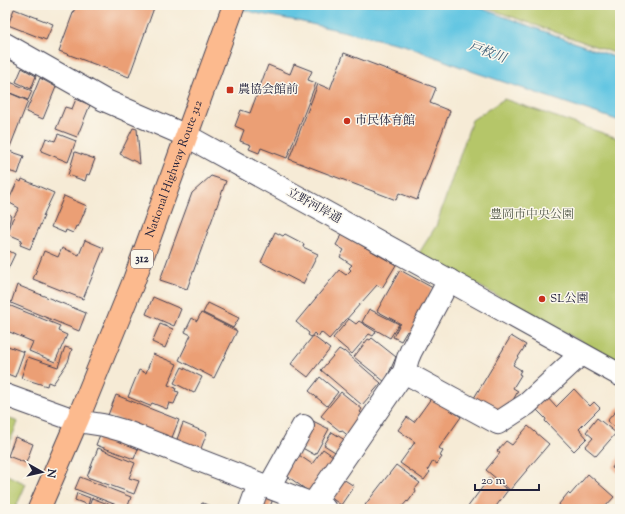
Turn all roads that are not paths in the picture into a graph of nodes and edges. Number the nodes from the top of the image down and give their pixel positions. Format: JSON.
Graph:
{"nodes":[{"id":1,"x":234,"y":5,"type":"edge"},
{"id":2,"x":5,"y":44,"type":"edge"},
{"id":3,"x":187,"y":136,"type":"junction"},
{"id":4,"x":449,"y":280,"type":"junction"},
{"id":5,"x":581,"y":354,"type":"junction"},
{"id":6,"x":404,"y":372,"type":"junction"},
{"id":7,"x":620,"y":376,"type":"edge"},
{"id":8,"x":5,"y":395,"type":"edge"},
{"id":9,"x":77,"y":421,"type":"junction"},
{"id":10,"x":302,"y":426,"type":"dead end"},
{"id":11,"x":264,"y":485,"type":"junction"},
{"id":12,"x":319,"y":506,"type":"edge"},
{"id":13,"x":39,"y":509,"type":"edge"},
{"id":14,"x":250,"y":509,"type":"edge"}],
"edges":[{"from":1,"to":3,"type":"highway","name":"National Highway Route 312","number":"312"},
{"from":2,"to":3,"type":"street","name":"立野河岸通"},
{"from":3,"to":4,"type":"street","name":"立野河岸通"},
{"from":3,"to":9,"type":"highway","name":"National Highway Route 312","number":"312"},
{"from":4,"to":5,"type":"street","name":"立野河岸通"},
{"from":4,"to":6,"type":"street"},
{"from":5,"to":6,"type":"street"},
{"from":5,"to":7,"type":"street","name":"立野河岸通"},
{"from":6,"to":12,"type":"street"},
{"from":8,"to":9,"type":"street"},
{"from":9,"to":11,"type":"street"},
{"from":9,"to":13,"type":"highway","name":"National Highway Route 312","number":"312"},
{"from":10,"to":11,"type":"street"},
{"from":11,"to":12,"type":"street"},
{"from":11,"to":14,"type":"street"}]}
